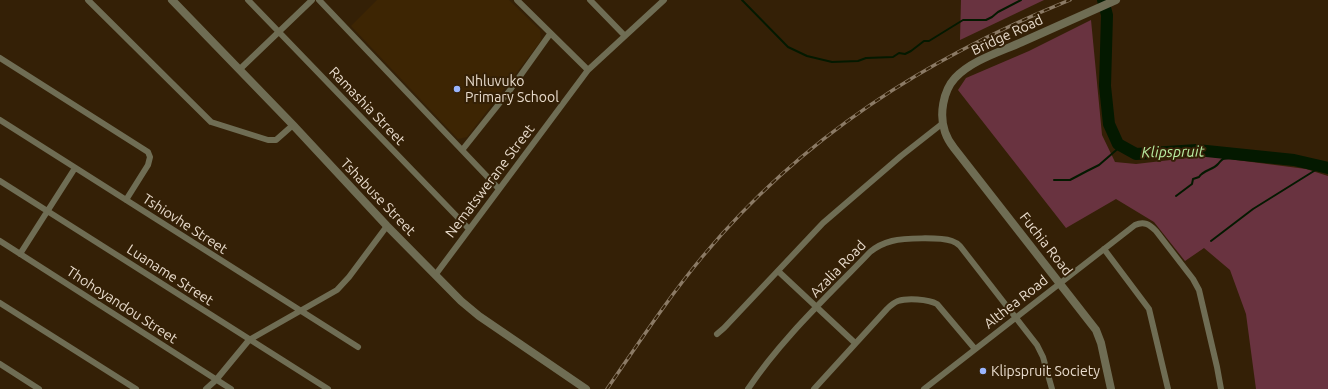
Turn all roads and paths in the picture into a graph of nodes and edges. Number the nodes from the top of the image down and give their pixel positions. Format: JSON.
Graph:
{"nodes":[{"id":1,"x":88,"y":0,"type":"edge"},
{"id":2,"x":172,"y":0,"type":"edge"},
{"id":3,"x":248,"y":0,"type":"edge"},
{"id":4,"x":312,"y":0,"type":"edge"},
{"id":5,"x":319,"y":0,"type":"edge"},
{"id":6,"x":517,"y":0,"type":"edge"},
{"id":7,"x":590,"y":0,"type":"edge"},
{"id":8,"x":664,"y":0,"type":"edge"},
{"id":9,"x":1116,"y":0,"type":"edge"},
{"id":10,"x":279,"y":32,"type":"junction"},
{"id":11,"x":550,"y":34,"type":"junction"},
{"id":12,"x":625,"y":36,"type":"junction"},
{"id":13,"x":0,"y":58,"type":"edge"},
{"id":14,"x":239,"y":70,"type":"junction"},
{"id":15,"x":588,"y":70,"type":"junction"},
{"id":16,"x":0,"y":120,"type":"edge"},
{"id":17,"x":943,"y":124,"type":"junction"},
{"id":18,"x":293,"y":125,"type":"junction"},
{"id":19,"x":462,"y":149,"type":"junction"},
{"id":20,"x":75,"y":168,"type":"junction"},
{"id":21,"x":0,"y":181,"type":"edge"},
{"id":22,"x":499,"y":189,"type":"junction"},
{"id":23,"x":126,"y":200,"type":"junction"},
{"id":24,"x":48,"y":211,"type":"junction"},
{"id":25,"x":387,"y":226,"type":"junction"},
{"id":26,"x":469,"y":229,"type":"junction"},
{"id":27,"x":0,"y":241,"type":"edge"},
{"id":28,"x":1104,"y":249,"type":"junction"},
{"id":29,"x":20,"y":254,"type":"junction"},
{"id":30,"x":778,"y":271,"type":"junction"},
{"id":31,"x":436,"y":274,"type":"junction"},
{"id":32,"x":1060,"y":283,"type":"junction"},
{"id":33,"x":0,"y":303,"type":"edge"},
{"id":34,"x":817,"y":308,"type":"junction"},
{"id":35,"x":300,"y":311,"type":"junction"},
{"id":36,"x":1016,"y":318,"type":"junction"},
{"id":37,"x":717,"y":334,"type":"dead end"},
{"id":38,"x":249,"y":340,"type":"junction"},
{"id":39,"x":855,"y":343,"type":"junction"},
{"id":40,"x":358,"y":347,"type":"dead end"},
{"id":41,"x":975,"y":349,"type":"junction"},
{"id":42,"x":0,"y":364,"type":"edge"},
{"id":43,"x":216,"y":380,"type":"junction"},
{"id":44,"x":584,"y":388,"type":"edge"},
{"id":45,"x":39,"y":389,"type":"edge"},
{"id":46,"x":136,"y":389,"type":"edge"},
{"id":47,"x":206,"y":389,"type":"edge"},
{"id":48,"x":231,"y":389,"type":"edge"},
{"id":49,"x":328,"y":389,"type":"edge"},
{"id":50,"x":748,"y":389,"type":"edge"},
{"id":51,"x":814,"y":389,"type":"edge"},
{"id":52,"x":924,"y":389,"type":"edge"},
{"id":53,"x":1052,"y":389,"type":"edge"},
{"id":54,"x":1112,"y":389,"type":"edge"},
{"id":55,"x":1168,"y":389,"type":"edge"},
{"id":56,"x":1221,"y":389,"type":"edge"}],
"edges":[{"from":1,"to":18,"type":"street"},
{"from":2,"to":14,"type":"street","name":"Tshabuse Street"},
{"from":3,"to":10,"type":"street","name":"Ramashia Street"},
{"from":4,"to":10,"type":"street"},
{"from":5,"to":19,"type":"street"},
{"from":6,"to":11,"type":"street"},
{"from":7,"to":12,"type":"street"},
{"from":8,"to":12,"type":"street","name":"Nematswerane Street"},
{"from":9,"to":17,"type":"street","name":"Bridge Road"},
{"from":10,"to":14,"type":"street"},
{"from":10,"to":26,"type":"street","name":"Ramashia Street"},
{"from":11,"to":15,"type":"street"},
{"from":11,"to":19,"type":"street"},
{"from":12,"to":15,"type":"street","name":"Nematswerane Street"},
{"from":13,"to":23,"type":"street"},
{"from":14,"to":18,"type":"street","name":"Tshabuse Street"},
{"from":15,"to":22,"type":"street","name":"Nematswerane Street"},
{"from":16,"to":20,"type":"street","name":"Tshiovhe Street"},
{"from":17,"to":30,"type":"street"},
{"from":17,"to":32,"type":"street","name":"Fuchia Road"},
{"from":18,"to":25,"type":"street","name":"Tshabuse Street"},
{"from":19,"to":22,"type":"street"},
{"from":20,"to":23,"type":"street","name":"Tshiovhe Street"},
{"from":20,"to":24,"type":"street"},
{"from":21,"to":24,"type":"street","name":"Luaname Street"},
{"from":22,"to":26,"type":"street","name":"Nematswerane Street"},
{"from":23,"to":35,"type":"street","name":"Tshiovhe Street"},
{"from":24,"to":29,"type":"street"},
{"from":24,"to":38,"type":"street","name":"Luaname Street"},
{"from":25,"to":31,"type":"street","name":"Tshabuse Street"},
{"from":25,"to":35,"type":"street"},
{"from":26,"to":31,"type":"street","name":"Nematswerane Street"},
{"from":27,"to":29,"type":"street","name":"Thohoyandou Street"},
{"from":28,"to":32,"type":"street","name":"Althea Road"},
{"from":28,"to":55,"type":"street"},
{"from":28,"to":56,"type":"street","name":"Althea Road"},
{"from":29,"to":43,"type":"street","name":"Thohoyandou Street"},
{"from":30,"to":34,"type":"street"},
{"from":30,"to":37,"type":"street"},
{"from":31,"to":44,"type":"street","name":"Tshabuse Street"},
{"from":32,"to":36,"type":"street","name":"Althea Road"},
{"from":32,"to":54,"type":"street","name":"Fuchia Road"},
{"from":33,"to":46,"type":"street"},
{"from":34,"to":36,"type":"street","name":"Azalia Road"},
{"from":34,"to":39,"type":"street"},
{"from":34,"to":50,"type":"street","name":"Azalia Road"},
{"from":35,"to":38,"type":"street"},
{"from":35,"to":40,"type":"street","name":"Tshiovhe Street"},
{"from":36,"to":41,"type":"street","name":"Althea Road"},
{"from":36,"to":53,"type":"street","name":"Azalia Road"},
{"from":38,"to":43,"type":"street"},
{"from":38,"to":49,"type":"street","name":"Luaname Street"},
{"from":39,"to":41,"type":"street"},
{"from":39,"to":51,"type":"street"},
{"from":41,"to":52,"type":"street","name":"Althea Road"},
{"from":42,"to":45,"type":"street"},
{"from":43,"to":47,"type":"street"},
{"from":43,"to":48,"type":"street","name":"Thohoyandou Street"}]}
